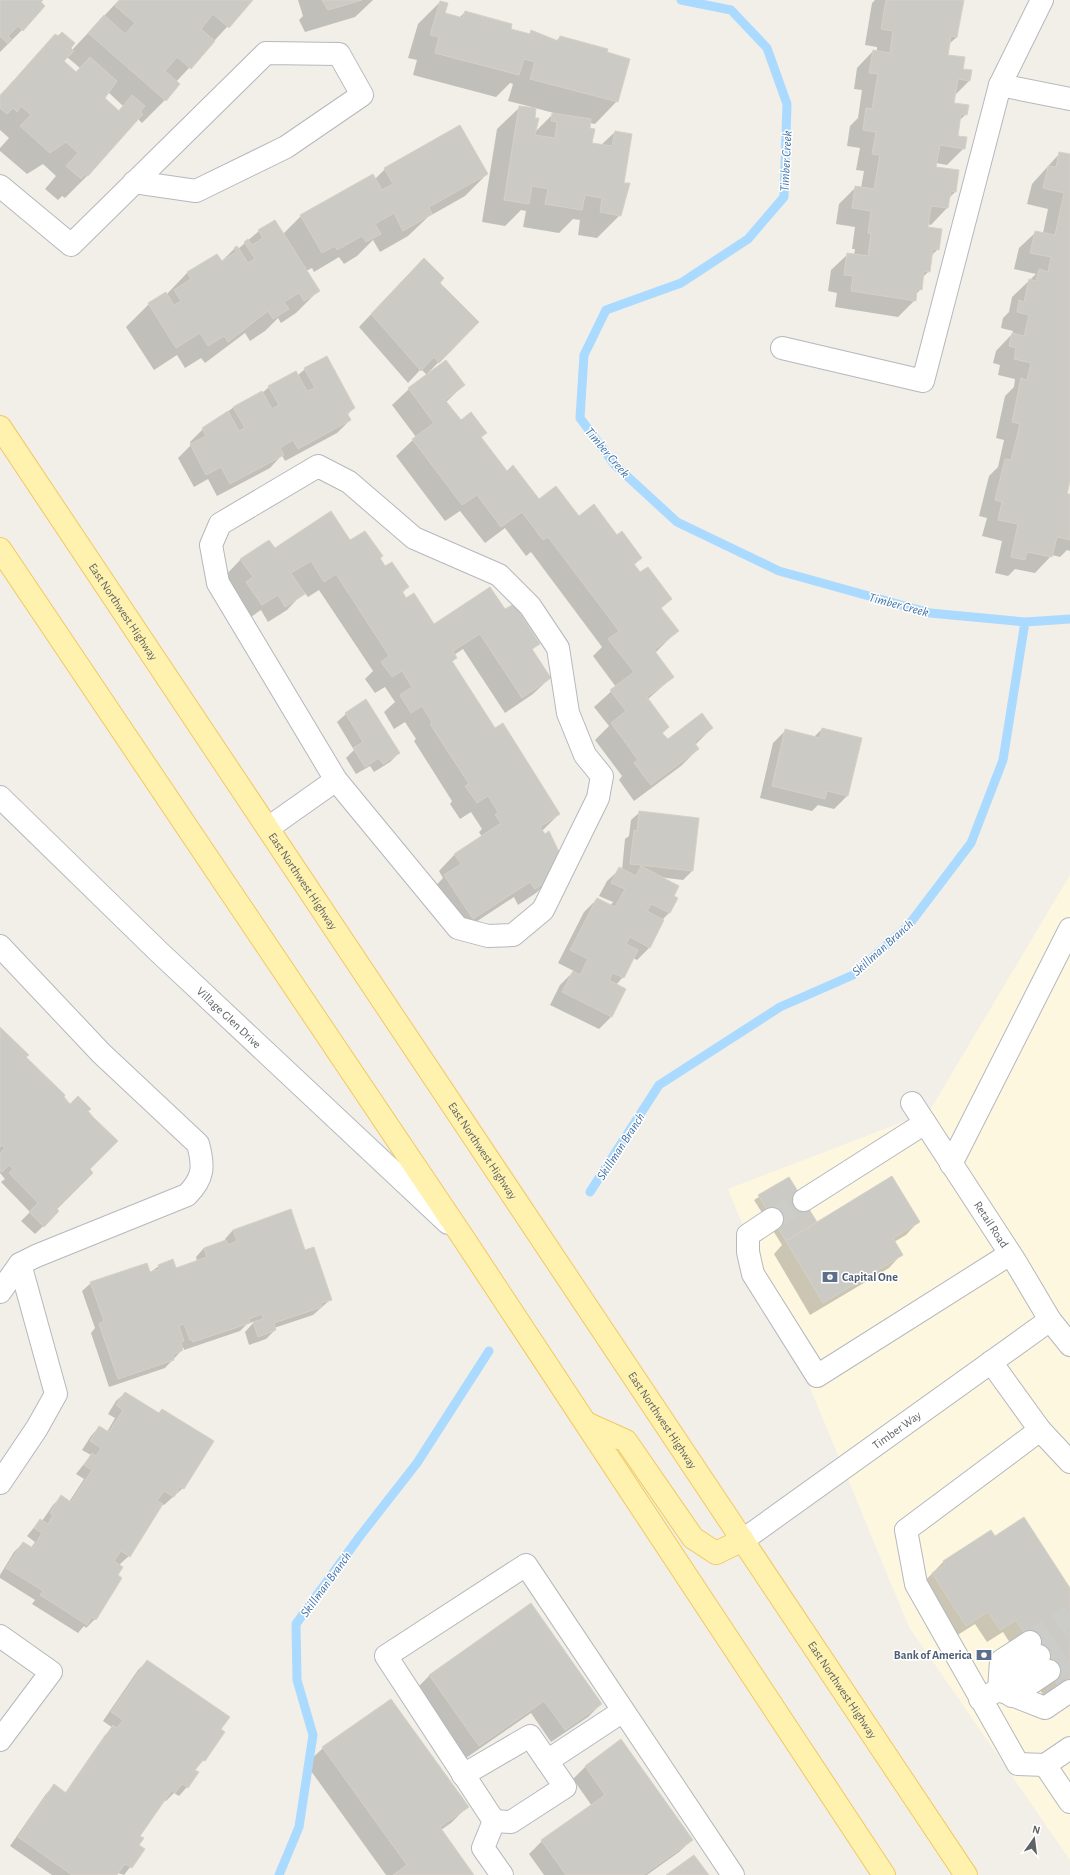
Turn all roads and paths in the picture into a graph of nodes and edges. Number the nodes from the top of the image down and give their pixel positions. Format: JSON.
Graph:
{"nodes":[{"id":1,"x":1042,"y":0,"type":"edge"},
{"id":2,"x":1000,"y":86,"type":"junction"},
{"id":3,"x":1070,"y":99,"type":"edge"},
{"id":4,"x":134,"y":182,"type":"junction"},
{"id":5,"x":0,"y":186,"type":"edge"},
{"id":6,"x":782,"y":348,"type":"dead end"},
{"id":7,"x":0,"y":427,"type":"edge"},
{"id":8,"x":0,"y":549,"type":"edge"},
{"id":9,"x":336,"y":780,"type":"junction"},
{"id":10,"x":0,"y":797,"type":"edge"},
{"id":11,"x":268,"y":828,"type":"junction"},
{"id":12,"x":1070,"y":929,"type":"edge"},
{"id":13,"x":0,"y":946,"type":"edge"},
{"id":14,"x":912,"y":1103,"type":"dead end"},
{"id":15,"x":925,"y":1123,"type":"junction"},
{"id":16,"x":951,"y":1164,"type":"junction"},
{"id":17,"x":804,"y":1200,"type":"tunnel mouth"},
{"id":18,"x":772,"y":1219,"type":"tunnel mouth"},
{"id":19,"x":462,"y":1236,"type":"junction"},
{"id":20,"x":1010,"y":1254,"type":"junction"},
{"id":21,"x":20,"y":1264,"type":"junction"},
{"id":22,"x":0,"y":1292,"type":"edge"},
{"id":23,"x":1050,"y":1320,"type":"junction"},
{"id":24,"x":1070,"y":1345,"type":"edge"},
{"id":25,"x":991,"y":1362,"type":"junction"},
{"id":26,"x":586,"y":1423,"type":"junction"},
{"id":27,"x":1040,"y":1430,"type":"junction"},
{"id":28,"x":1070,"y":1462,"type":"edge"},
{"id":29,"x":0,"y":1483,"type":"edge"},
{"id":30,"x":743,"y":1540,"type":"junction"},
{"id":31,"x":0,"y":1636,"type":"edge"},
{"id":32,"x":998,"y":1691,"type":"junction"},
{"id":33,"x":1070,"y":1691,"type":"edge"},
{"id":34,"x":623,"y":1711,"type":"junction"},
{"id":35,"x":0,"y":1740,"type":"edge"},
{"id":36,"x":1070,"y":1748,"type":"edge"},
{"id":37,"x":547,"y":1761,"type":"junction"},
{"id":38,"x":1045,"y":1765,"type":"junction"},
{"id":39,"x":463,"y":1775,"type":"junction"},
{"id":40,"x":1070,"y":1802,"type":"edge"},
{"id":41,"x":494,"y":1821,"type":"junction"},
{"id":42,"x":502,"y":1875,"type":"edge"},
{"id":43,"x":733,"y":1875,"type":"edge"},
{"id":44,"x":884,"y":1875,"type":"edge"},
{"id":45,"x":966,"y":1875,"type":"edge"}],
"edges":[{"from":1,"to":2,"type":"street"},
{"from":2,"to":3,"type":"street"},
{"from":2,"to":6,"type":"street"},
{"from":4,"to":4,"type":"street"},
{"from":4,"to":5,"type":"street"},
{"from":7,"to":11,"type":"main road","name":"East Northwest Highway"},
{"from":8,"to":19,"type":"main road"},
{"from":9,"to":9,"type":"street"},
{"from":9,"to":11,"type":"street"},
{"from":10,"to":19,"type":"street","name":"Village Glen Drive"},
{"from":11,"to":30,"type":"main road","name":"East Northwest Highway"},
{"from":12,"to":16,"type":"street"},
{"from":13,"to":21,"type":"street"},
{"from":14,"to":15,"type":"street","name":"Retail Road"},
{"from":15,"to":16,"type":"street","name":"Retail Road"},
{"from":15,"to":17,"type":"street"},
{"from":16,"to":20,"type":"street","name":"Retail Road"},
{"from":18,"to":20,"type":"street"},
{"from":19,"to":26,"type":"main road"},
{"from":20,"to":23,"type":"street","name":"Retail Road"},
{"from":21,"to":22,"type":"street"},
{"from":21,"to":29,"type":"street"},
{"from":23,"to":24,"type":"street","name":"Retail Road"},
{"from":23,"to":25,"type":"street","name":"Timber Way"},
{"from":25,"to":27,"type":"street"},
{"from":25,"to":30,"type":"street","name":"Timber Way"},
{"from":26,"to":30,"type":"main road"},
{"from":26,"to":44,"type":"main road"},
{"from":27,"to":28,"type":"street"},
{"from":27,"to":32,"type":"street"},
{"from":30,"to":45,"type":"main road","name":"East Northwest Highway"},
{"from":31,"to":35,"type":"street"},
{"from":32,"to":32,"type":"street"},
{"from":32,"to":33,"type":"street"},
{"from":32,"to":38,"type":"street"},
{"from":34,"to":37,"type":"street"},
{"from":34,"to":39,"type":"street"},
{"from":34,"to":43,"type":"street"},
{"from":36,"to":38,"type":"street"},
{"from":37,"to":39,"type":"street"},
{"from":37,"to":41,"type":"street"},
{"from":38,"to":40,"type":"street"},
{"from":39,"to":41,"type":"street"},
{"from":41,"to":42,"type":"street"}]}
